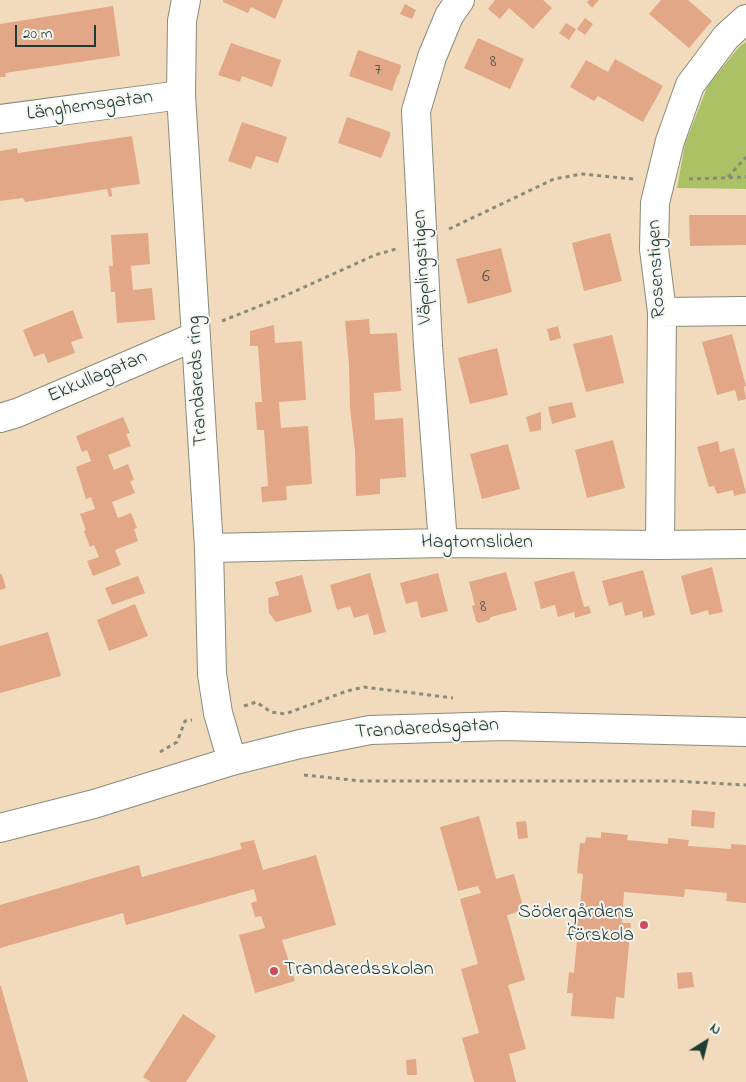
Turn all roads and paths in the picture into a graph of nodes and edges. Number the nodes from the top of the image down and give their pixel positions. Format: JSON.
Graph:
{"nodes":[{"id":1,"x":186,"y":0,"type":"edge"},
{"id":2,"x":460,"y":0,"type":"edge"},
{"id":3,"x":746,"y":19,"type":"edge"},
{"id":4,"x":181,"y":95,"type":"junction"},
{"id":5,"x":0,"y":119,"type":"edge"},
{"id":6,"x":746,"y":157,"type":"edge"},
{"id":7,"x":728,"y":177,"type":"junction"},
{"id":8,"x":746,"y":177,"type":"edge"},
{"id":9,"x":660,"y":182,"type":"junction"},
{"id":10,"x":423,"y":240,"type":"junction"},
{"id":11,"x":746,"y":311,"type":"edge"},
{"id":12,"x":662,"y":312,"type":"junction"},
{"id":13,"x":196,"y":336,"type":"junction"},
{"id":14,"x":0,"y":418,"type":"edge"},
{"id":15,"x":443,"y":543,"type":"junction"},
{"id":16,"x":746,"y":544,"type":"edge"},
{"id":17,"x":660,"y":545,"type":"junction"},
{"id":18,"x":209,"y":548,"type":"junction"},
{"id":19,"x":746,"y":732,"type":"edge"},
{"id":20,"x":232,"y":761,"type":"junction"},
{"id":21,"x":304,"y":775,"type":"dead end"},
{"id":22,"x":746,"y":785,"type":"edge"},
{"id":23,"x":0,"y":828,"type":"edge"}],
"edges":[{"from":1,"to":4,"type":"street","name":"Trandareds ring"},
{"from":2,"to":10,"type":"street","name":"Väpplingstigen"},
{"from":3,"to":9,"type":"street","name":"Rosenstigen"},
{"from":4,"to":5,"type":"street","name":"Länghemsgatan"},
{"from":4,"to":13,"type":"street","name":"Trandareds ring"},
{"from":6,"to":7,"type":"path"},
{"from":7,"to":8,"type":"path"},
{"from":7,"to":9,"type":"path"},
{"from":9,"to":10,"type":"path"},
{"from":9,"to":12,"type":"street","name":"Rosenstigen"},
{"from":10,"to":13,"type":"path"},
{"from":10,"to":15,"type":"street","name":"Väpplingstigen"},
{"from":11,"to":12,"type":"street"},
{"from":12,"to":17,"type":"street","name":"Rosenstigen"},
{"from":13,"to":14,"type":"street","name":"Ekkullagatan"},
{"from":13,"to":18,"type":"street","name":"Trandareds ring"},
{"from":15,"to":17,"type":"street","name":"Hagtornsliden"},
{"from":15,"to":18,"type":"street","name":"Hagtornsliden"},
{"from":16,"to":17,"type":"street","name":"Hagtornsliden"},
{"from":18,"to":20,"type":"street","name":"Trandareds ring"},
{"from":19,"to":20,"type":"street","name":"Trandaredsgatan"},
{"from":20,"to":23,"type":"street","name":"Trandaredsgatan"},
{"from":21,"to":22,"type":"path"}]}
